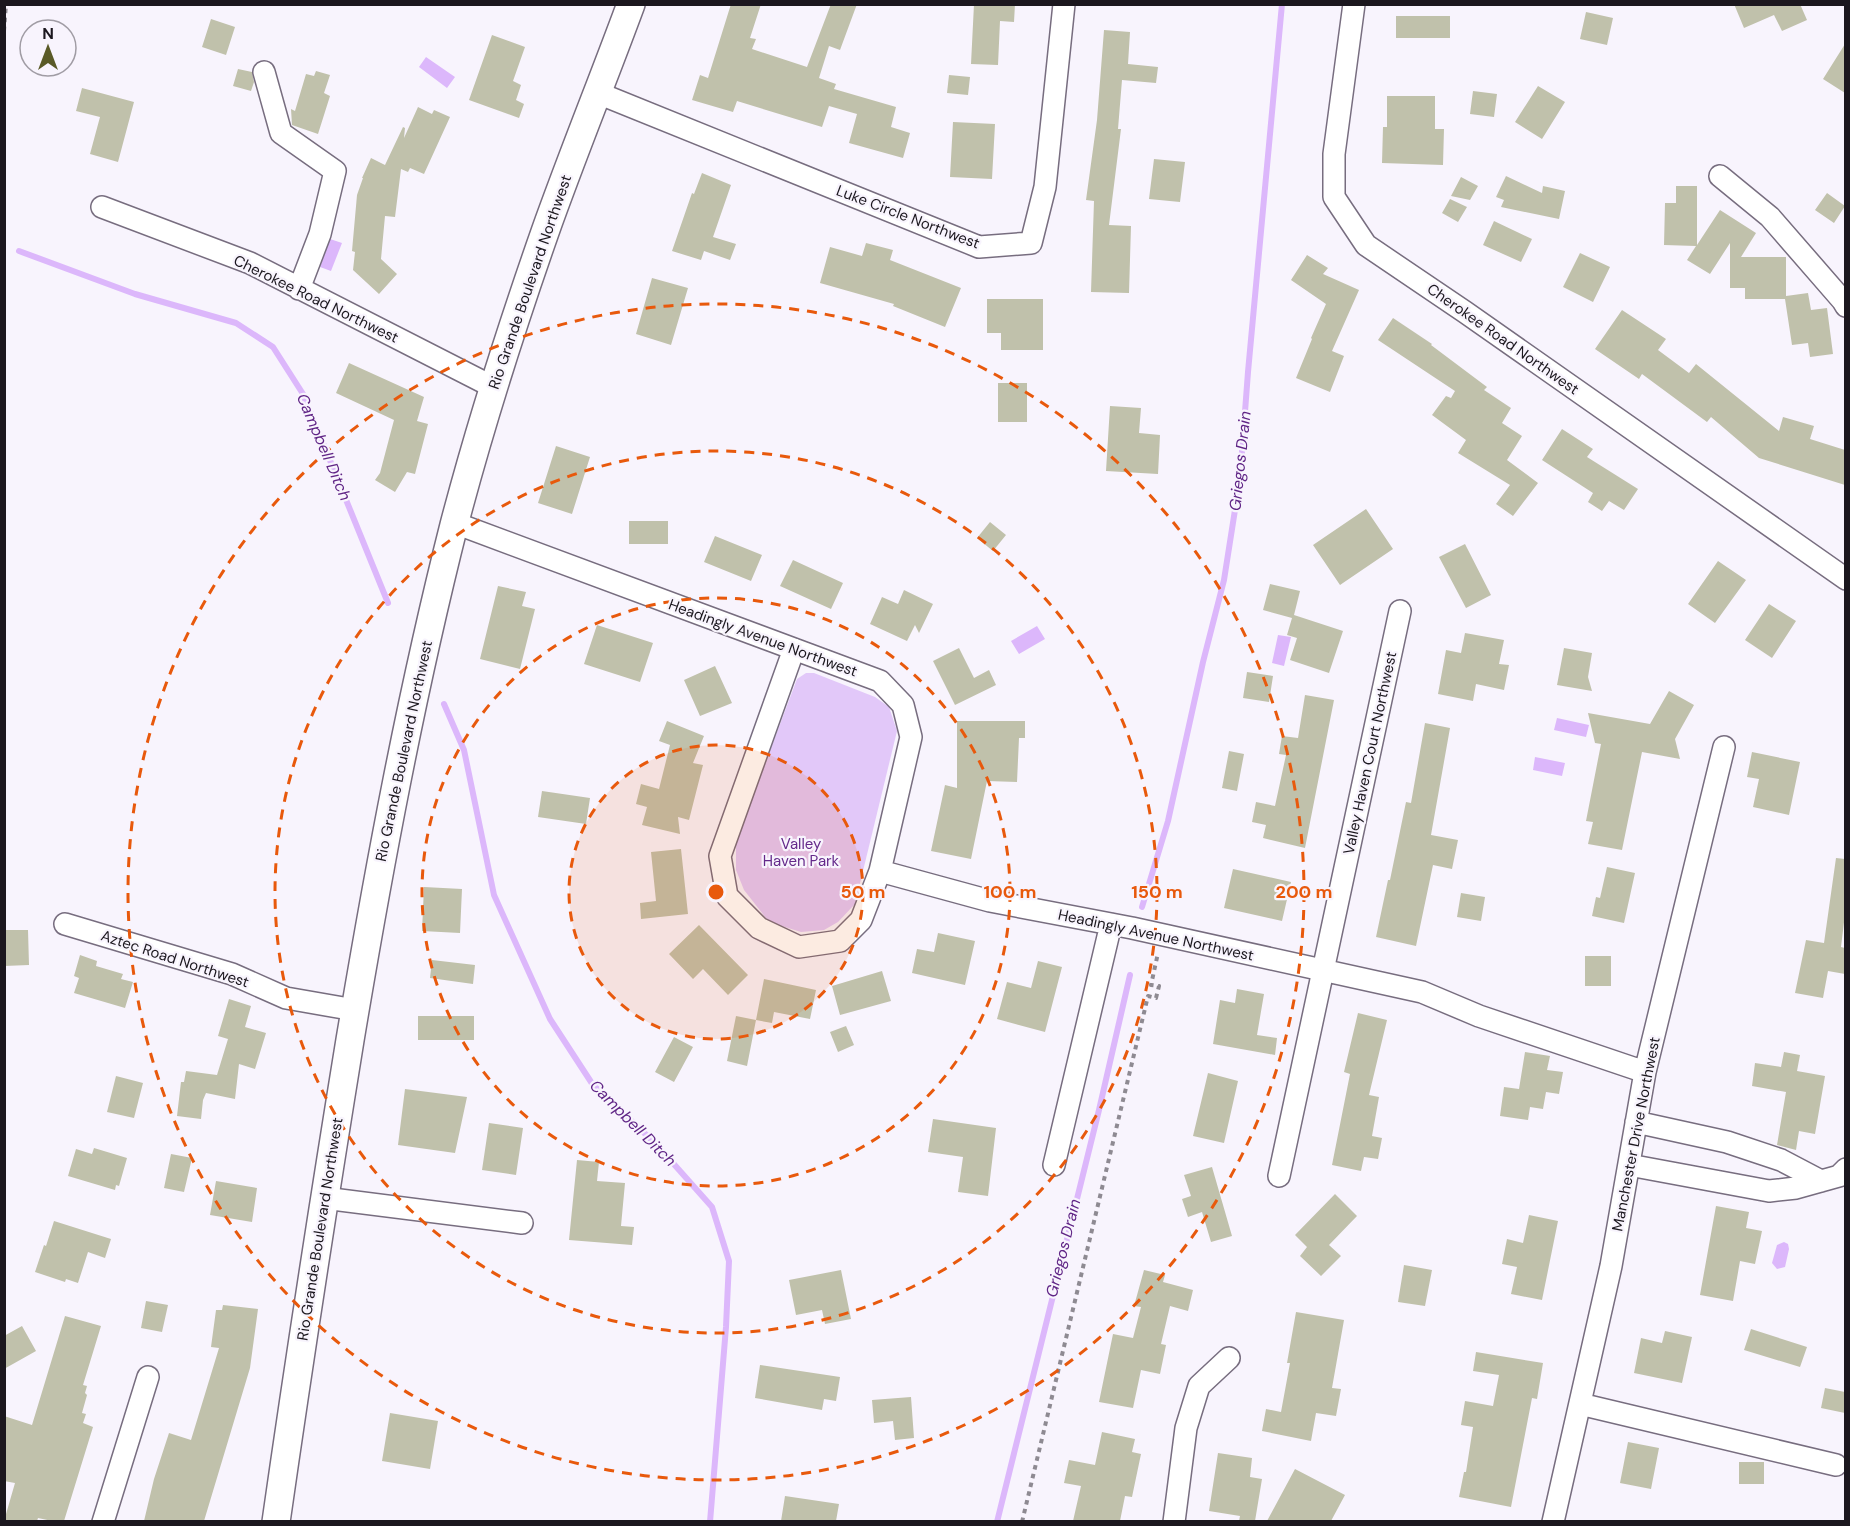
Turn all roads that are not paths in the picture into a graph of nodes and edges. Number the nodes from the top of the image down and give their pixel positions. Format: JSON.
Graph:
{"nodes":[{"id":1,"x":631,"y":4,"type":"edge"},
{"id":2,"x":1064,"y":4,"type":"edge"},
{"id":3,"x":1354,"y":4,"type":"edge"},
{"id":4,"x":264,"y":72,"type":"dead end"},
{"id":5,"x":598,"y":93,"type":"junction"},
{"id":6,"x":1720,"y":176,"type":"dead end"},
{"id":7,"x":102,"y":207,"type":"dead end"},
{"id":8,"x":299,"y":289,"type":"junction"},
{"id":9,"x":1845,"y":306,"type":"edge"},
{"id":10,"x":493,"y":387,"type":"junction"},
{"id":11,"x":455,"y":523,"type":"junction"},
{"id":12,"x":1845,"y":579,"type":"edge"},
{"id":13,"x":1400,"y":611,"type":"dead end"},
{"id":14,"x":794,"y":649,"type":"junction"},
{"id":15,"x":1724,"y":747,"type":"dead end"},
{"id":16,"x":879,"y":871,"type":"junction"},
{"id":17,"x":65,"y":924,"type":"dead end"},
{"id":18,"x":1111,"y":924,"type":"junction"},
{"id":19,"x":1323,"y":971,"type":"junction"},
{"id":20,"x":355,"y":1010,"type":"junction"},
{"id":21,"x":1645,"y":1072,"type":"junction"},
{"id":22,"x":1636,"y":1122,"type":"junction"},
{"id":23,"x":1054,"y":1164,"type":"dead end"},
{"id":24,"x":1629,"y":1165,"type":"junction"},
{"id":25,"x":1845,"y":1169,"type":"edge"},
{"id":26,"x":1279,"y":1176,"type":"dead end"},
{"id":27,"x":1821,"y":1181,"type":"junction"},
{"id":28,"x":324,"y":1198,"type":"junction"},
{"id":29,"x":522,"y":1223,"type":"dead end"},
{"id":30,"x":1229,"y":1358,"type":"dead end"},
{"id":31,"x":148,"y":1377,"type":"dead end"},
{"id":32,"x":1580,"y":1404,"type":"junction"},
{"id":33,"x":1836,"y":1465,"type":"dead end"},
{"id":34,"x":103,"y":1521,"type":"edge"},
{"id":35,"x":276,"y":1521,"type":"edge"},
{"id":36,"x":1174,"y":1521,"type":"edge"},
{"id":37,"x":1553,"y":1521,"type":"edge"}],
"edges":[{"from":1,"to":5,"type":"main road","name":"Rio Grande Boulevard Northwest"},
{"from":2,"to":5,"type":"street","name":"Luke Circle Northwest"},
{"from":3,"to":12,"type":"street","name":"Cherokee Road Northwest"},
{"from":4,"to":8,"type":"street"},
{"from":5,"to":10,"type":"main road","name":"Rio Grande Boulevard Northwest"},
{"from":6,"to":9,"type":"street"},
{"from":7,"to":8,"type":"street","name":"Cherokee Road Northwest"},
{"from":8,"to":10,"type":"street","name":"Cherokee Road Northwest"},
{"from":10,"to":11,"type":"main road","name":"Rio Grande Boulevard Northwest"},
{"from":11,"to":14,"type":"street","name":"Headingly Avenue Northwest"},
{"from":11,"to":20,"type":"main road","name":"Rio Grande Boulevard Northwest"},
{"from":13,"to":19,"type":"street","name":"Valley Haven Court Northwest"},
{"from":14,"to":16,"type":"street","name":"Headingly Avenue Northwest"},
{"from":14,"to":16,"type":"street"},
{"from":15,"to":21,"type":"street","name":"Manchester Drive Northwest"},
{"from":16,"to":18,"type":"street","name":"Headingly Avenue Northwest"},
{"from":17,"to":20,"type":"street","name":"Aztec Road Northwest"},
{"from":18,"to":19,"type":"street","name":"Headingly Avenue Northwest"},
{"from":18,"to":23,"type":"street"},
{"from":19,"to":21,"type":"street","name":"Headingly Avenue Northwest"},
{"from":19,"to":26,"type":"street","name":"Valley Haven Court Northwest"},
{"from":20,"to":28,"type":"main road","name":"Rio Grande Boulevard Northwest"},
{"from":21,"to":22,"type":"street","name":"Manchester Drive Northwest"},
{"from":22,"to":24,"type":"street","name":"Manchester Drive Northwest"},
{"from":22,"to":27,"type":"street"},
{"from":24,"to":27,"type":"street"},
{"from":24,"to":32,"type":"street","name":"Manchester Drive Northwest"},
{"from":25,"to":27,"type":"street"},
{"from":28,"to":29,"type":"street"},
{"from":28,"to":35,"type":"main road","name":"Rio Grande Boulevard Northwest"},
{"from":30,"to":36,"type":"street"},
{"from":31,"to":34,"type":"street"},
{"from":32,"to":33,"type":"street"},
{"from":32,"to":37,"type":"street","name":"Manchester Drive Northwest"}]}
